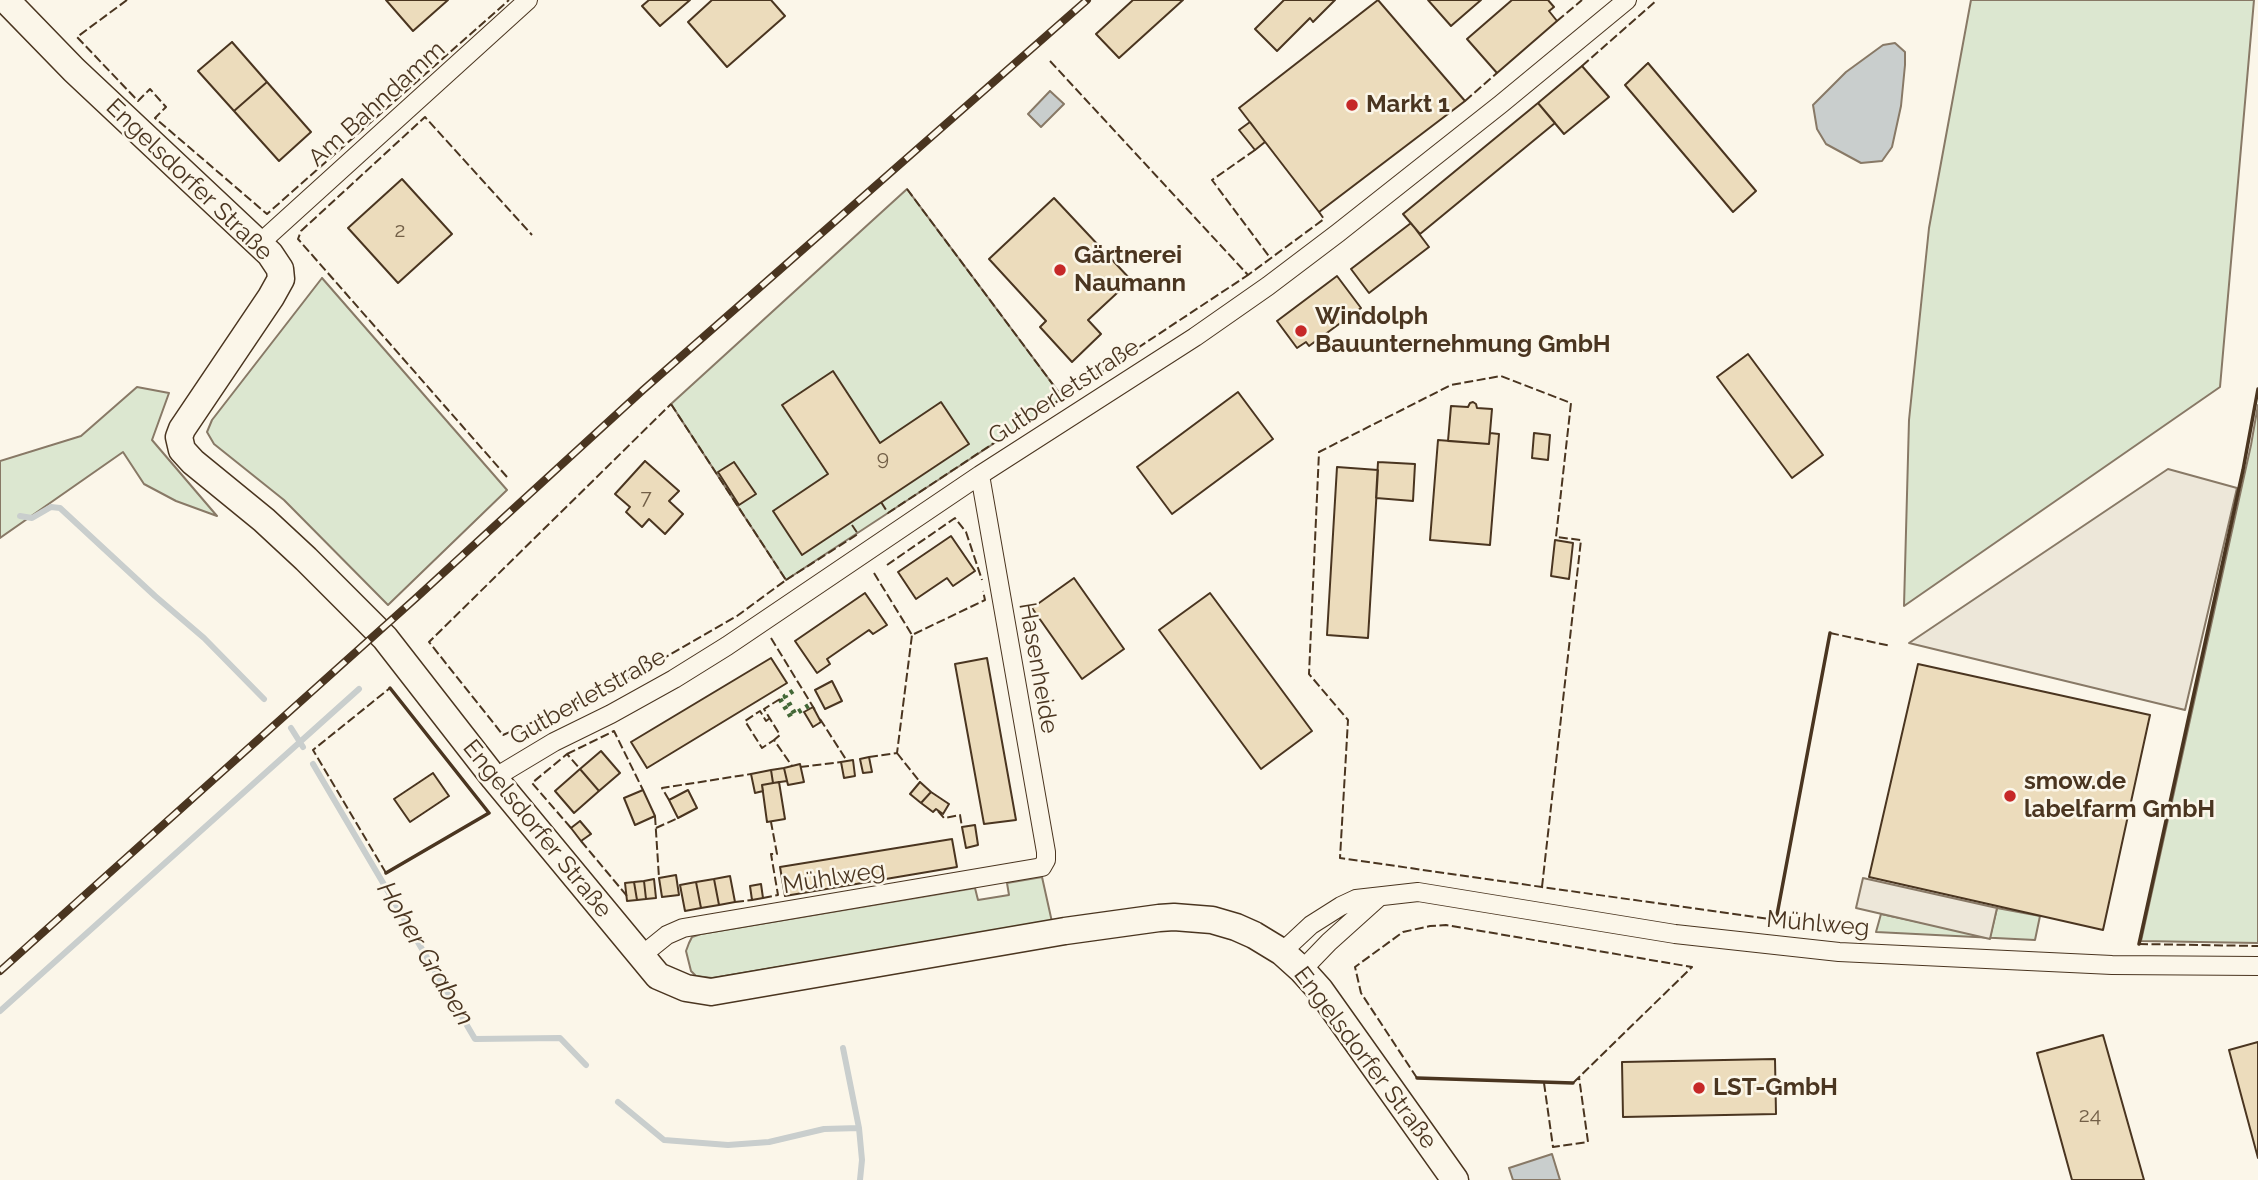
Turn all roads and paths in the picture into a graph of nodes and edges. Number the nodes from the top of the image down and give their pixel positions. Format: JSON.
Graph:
{"nodes":[{"id":1,"x":6,"y":0,"type":"edge"},
{"id":2,"x":528,"y":0,"type":"edge"},
{"id":3,"x":1627,"y":0,"type":"edge"},
{"id":4,"x":259,"y":244,"type":"junction"},
{"id":5,"x":980,"y":475,"type":"junction"},
{"id":6,"x":494,"y":778,"type":"junction"},
{"id":7,"x":1042,"y":867,"type":"joint"},
{"id":8,"x":1379,"y":897,"type":"junction"},
{"id":9,"x":1282,"y":952,"type":"junction"},
{"id":10,"x":641,"y":956,"type":"junction"},
{"id":11,"x":2258,"y":966,"type":"edge"},
{"id":12,"x":1302,"y":970,"type":"junction"},
{"id":13,"x":1455,"y":1180,"type":"edge"}],
"edges":[{"from":1,"to":4,"type":"main road","name":"Engelsdorfer Straße"},
{"from":2,"to":4,"type":"street","name":"Am Bahndamm"},
{"from":3,"to":5,"type":"street","name":"Gutberletstraße"},
{"from":4,"to":6,"type":"main road","name":"Engelsdorfer Straße"},
{"from":5,"to":6,"type":"street","name":"Gutberletstraße"},
{"from":5,"to":7,"type":"street","name":"Hasenheide"},
{"from":6,"to":10,"type":"main road","name":"Engelsdorfer Straße"},
{"from":7,"to":10,"type":"street","name":"Mühlweg"},
{"from":8,"to":9,"type":"street","name":"Mühlweg"},
{"from":8,"to":11,"type":"street","name":"Mühlweg"},
{"from":8,"to":12,"type":"street"},
{"from":9,"to":10,"type":"main road","name":"Engelsdorfer Straße"},
{"from":9,"to":12,"type":"main road","name":"Engelsdorfer Straße"},
{"from":12,"to":13,"type":"main road","name":"Engelsdorfer Straße"}]}
